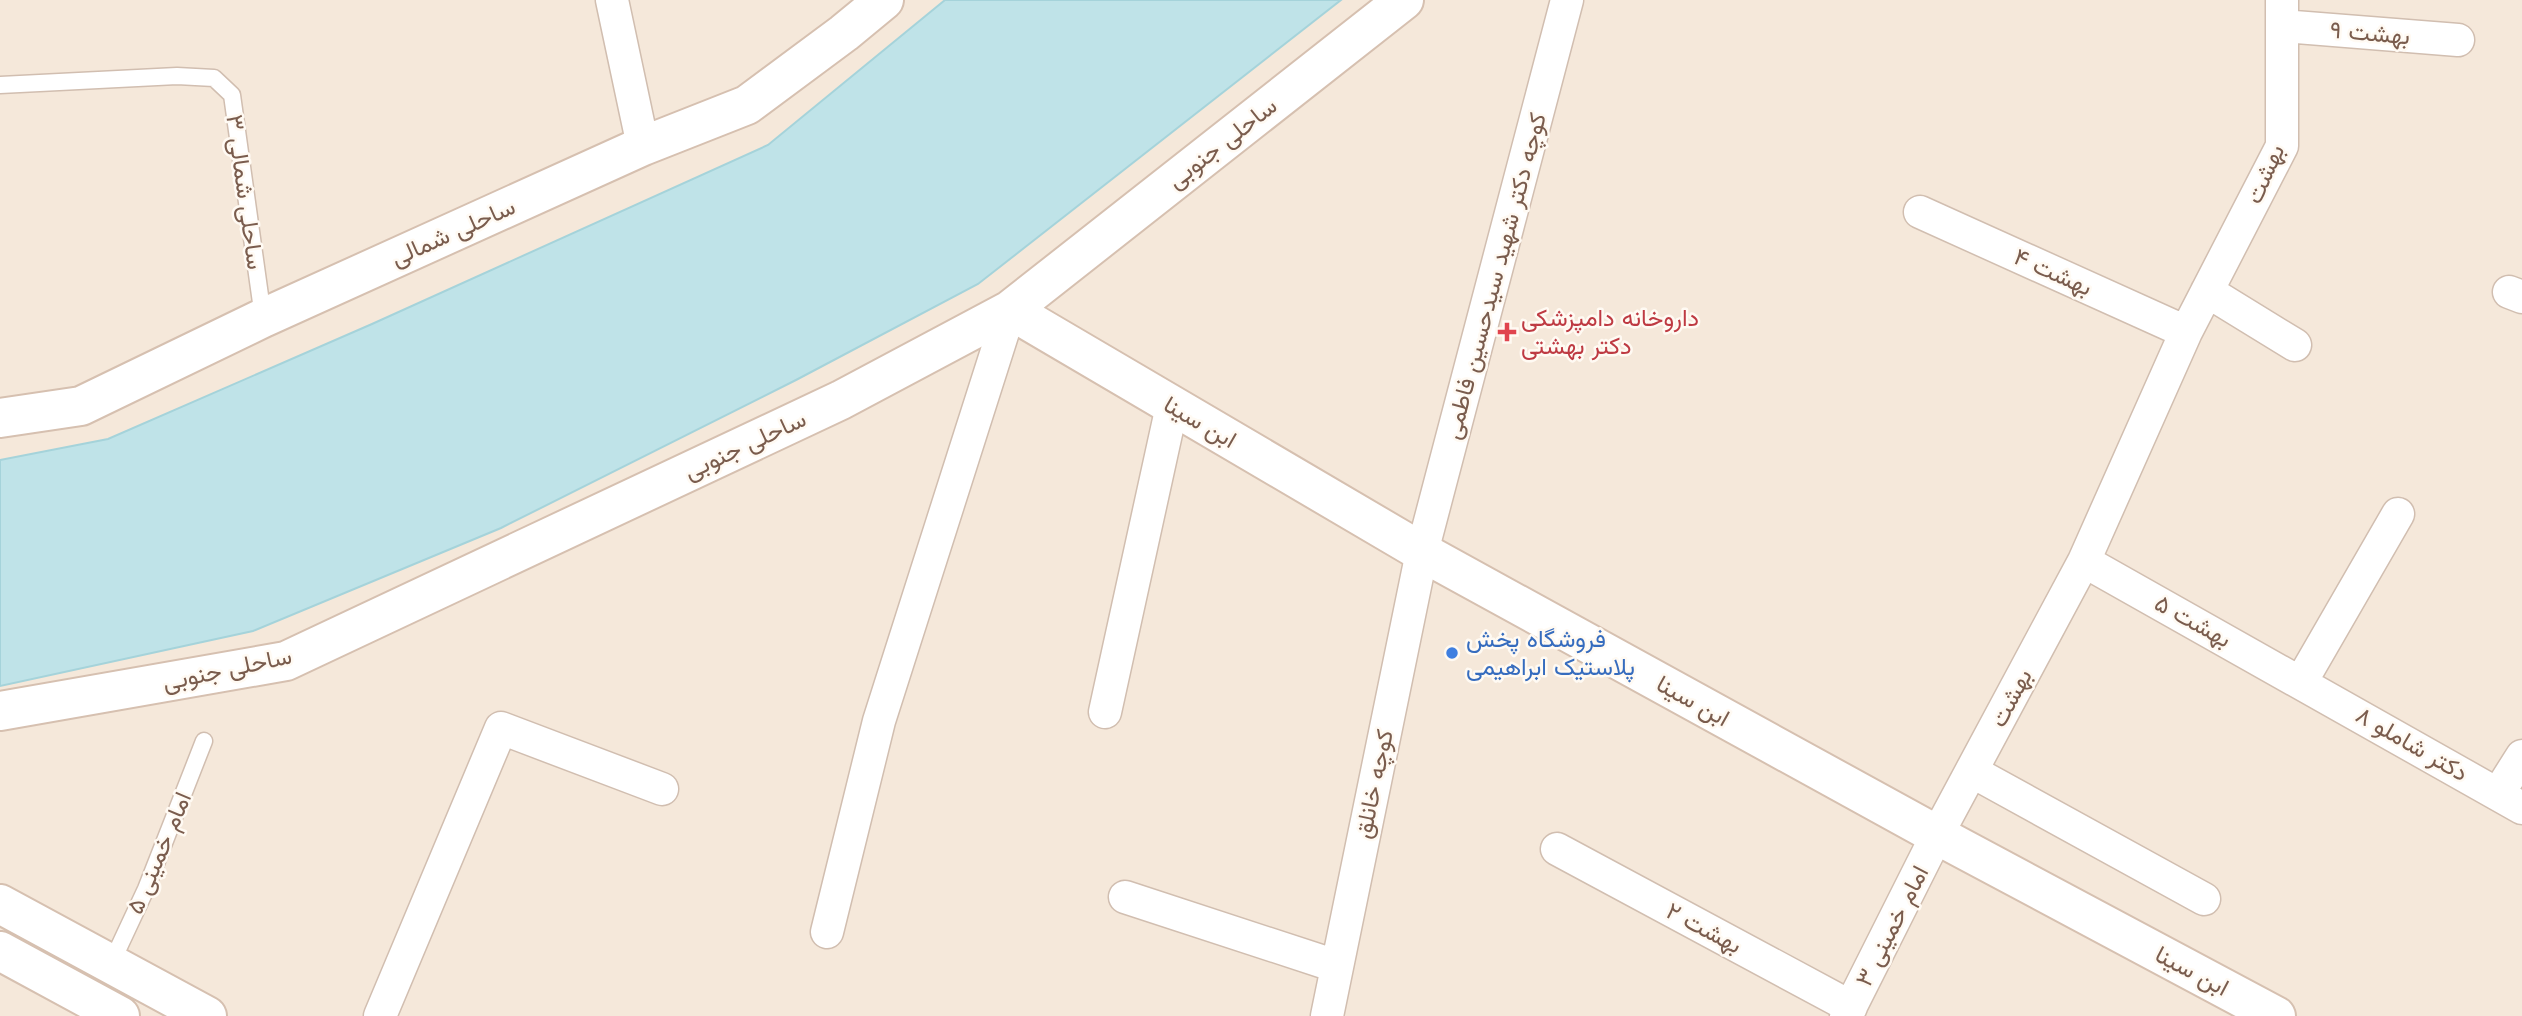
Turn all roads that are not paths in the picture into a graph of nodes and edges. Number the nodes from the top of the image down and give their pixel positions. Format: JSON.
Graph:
{"nodes":[{"id":1,"x":612,"y":0,"type":"edge"},
{"id":2,"x":884,"y":0,"type":"edge"},
{"id":3,"x":1404,"y":0,"type":"edge"},
{"id":4,"x":1567,"y":0,"type":"edge"},
{"id":5,"x":2282,"y":13,"type":"edge"},
{"id":6,"x":2458,"y":40,"type":"dead end"},
{"id":7,"x":0,"y":85,"type":"edge"},
{"id":8,"x":643,"y":146,"type":"junction"},
{"id":9,"x":1920,"y":212,"type":"dead end"},
{"id":10,"x":2207,"y":291,"type":"junction"},
{"id":11,"x":1010,"y":310,"type":"junction"},
{"id":12,"x":263,"y":318,"type":"junction"},
{"id":13,"x":2186,"y":332,"type":"junction"},
{"id":14,"x":2295,"y":345,"type":"dead end"},
{"id":15,"x":1172,"y":406,"type":"junction"},
{"id":16,"x":0,"y":418,"type":"edge"},
{"id":17,"x":2398,"y":514,"type":"dead end"},
{"id":18,"x":1422,"y":552,"type":"junction"},
{"id":19,"x":2084,"y":561,"type":"junction"},
{"id":20,"x":2301,"y":682,"type":"junction"},
{"id":21,"x":0,"y":711,"type":"edge"},
{"id":22,"x":1105,"y":712,"type":"dead end"},
{"id":23,"x":205,"y":741,"type":"dead end"},
{"id":24,"x":2522,"y":756,"type":"edge"},
{"id":25,"x":1973,"y":772,"type":"junction"},
{"id":26,"x":662,"y":789,"type":"dead end"},
{"id":27,"x":2510,"y":801,"type":"edge"},
{"id":28,"x":1937,"y":835,"type":"junction"},
{"id":29,"x":1557,"y":849,"type":"dead end"},
{"id":30,"x":1125,"y":897,"type":"dead end"},
{"id":31,"x":2204,"y":899,"type":"dead end"},
{"id":32,"x":0,"y":904,"type":"edge"},
{"id":33,"x":827,"y":932,"type":"dead end"},
{"id":34,"x":0,"y":951,"type":"edge"},
{"id":35,"x":111,"y":964,"type":"junction"},
{"id":36,"x":1336,"y":966,"type":"junction"},
{"id":37,"x":1849,"y":1012,"type":"edge"},
{"id":38,"x":120,"y":1016,"type":"edge"},
{"id":39,"x":207,"y":1016,"type":"edge"},
{"id":40,"x":380,"y":1016,"type":"edge"},
{"id":41,"x":1327,"y":1016,"type":"edge"},
{"id":42,"x":2276,"y":1016,"type":"edge"}],
"edges":[{"from":1,"to":8,"type":"street"},
{"from":2,"to":8,"type":"street","name":"ساحلی شمالی"},
{"from":3,"to":11,"type":"street","name":"ساحلی جنوبی"},
{"from":4,"to":18,"type":"street","name":"کوچه دکتر شهید سیدحسین فاطمی"},
{"from":5,"to":6,"type":"street","name":"بهشت ۹"},
{"from":5,"to":10,"type":"street","name":"بهشت"},
{"from":7,"to":12,"type":"lane","name":"ساحلی شمالی ۳"},
{"from":8,"to":12,"type":"street","name":"ساحلی شمالی"},
{"from":9,"to":13,"type":"street","name":"بهشت ۴"},
{"from":10,"to":13,"type":"street","name":"بهشت"},
{"from":10,"to":14,"type":"street"},
{"from":11,"to":15,"type":"street","name":"ابن سینا"},
{"from":11,"to":21,"type":"street","name":"ساحلی جنوبی"},
{"from":11,"to":33,"type":"street"},
{"from":12,"to":16,"type":"street","name":"ساحلی شمالی"},
{"from":13,"to":19,"type":"street","name":"بهشت"},
{"from":15,"to":18,"type":"street","name":"ابن سینا"},
{"from":15,"to":22,"type":"street"},
{"from":17,"to":20,"type":"street"},
{"from":18,"to":28,"type":"street","name":"ابن سینا"},
{"from":18,"to":36,"type":"street","name":"کوچه خانلق"},
{"from":19,"to":20,"type":"street","name":"بهشت ۵"},
{"from":19,"to":25,"type":"street","name":"بهشت"},
{"from":20,"to":27,"type":"street","name":"دکتر شاملو ۸"},
{"from":23,"to":35,"type":"lane","name":"امام خمینی ۵"},
{"from":24,"to":27,"type":"street"},
{"from":25,"to":28,"type":"street","name":"بهشت"},
{"from":25,"to":31,"type":"street"},
{"from":26,"to":40,"type":"street"},
{"from":28,"to":37,"type":"street","name":"امام خمینی ۳"},
{"from":28,"to":42,"type":"street","name":"ابن سینا"},
{"from":29,"to":37,"type":"street","name":"بهشت ۲"},
{"from":30,"to":36,"type":"street"},
{"from":32,"to":35,"type":"street"},
{"from":34,"to":38,"type":"street"},
{"from":35,"to":39,"type":"street"},
{"from":36,"to":41,"type":"street","name":"کوچه خانلق"}]}
